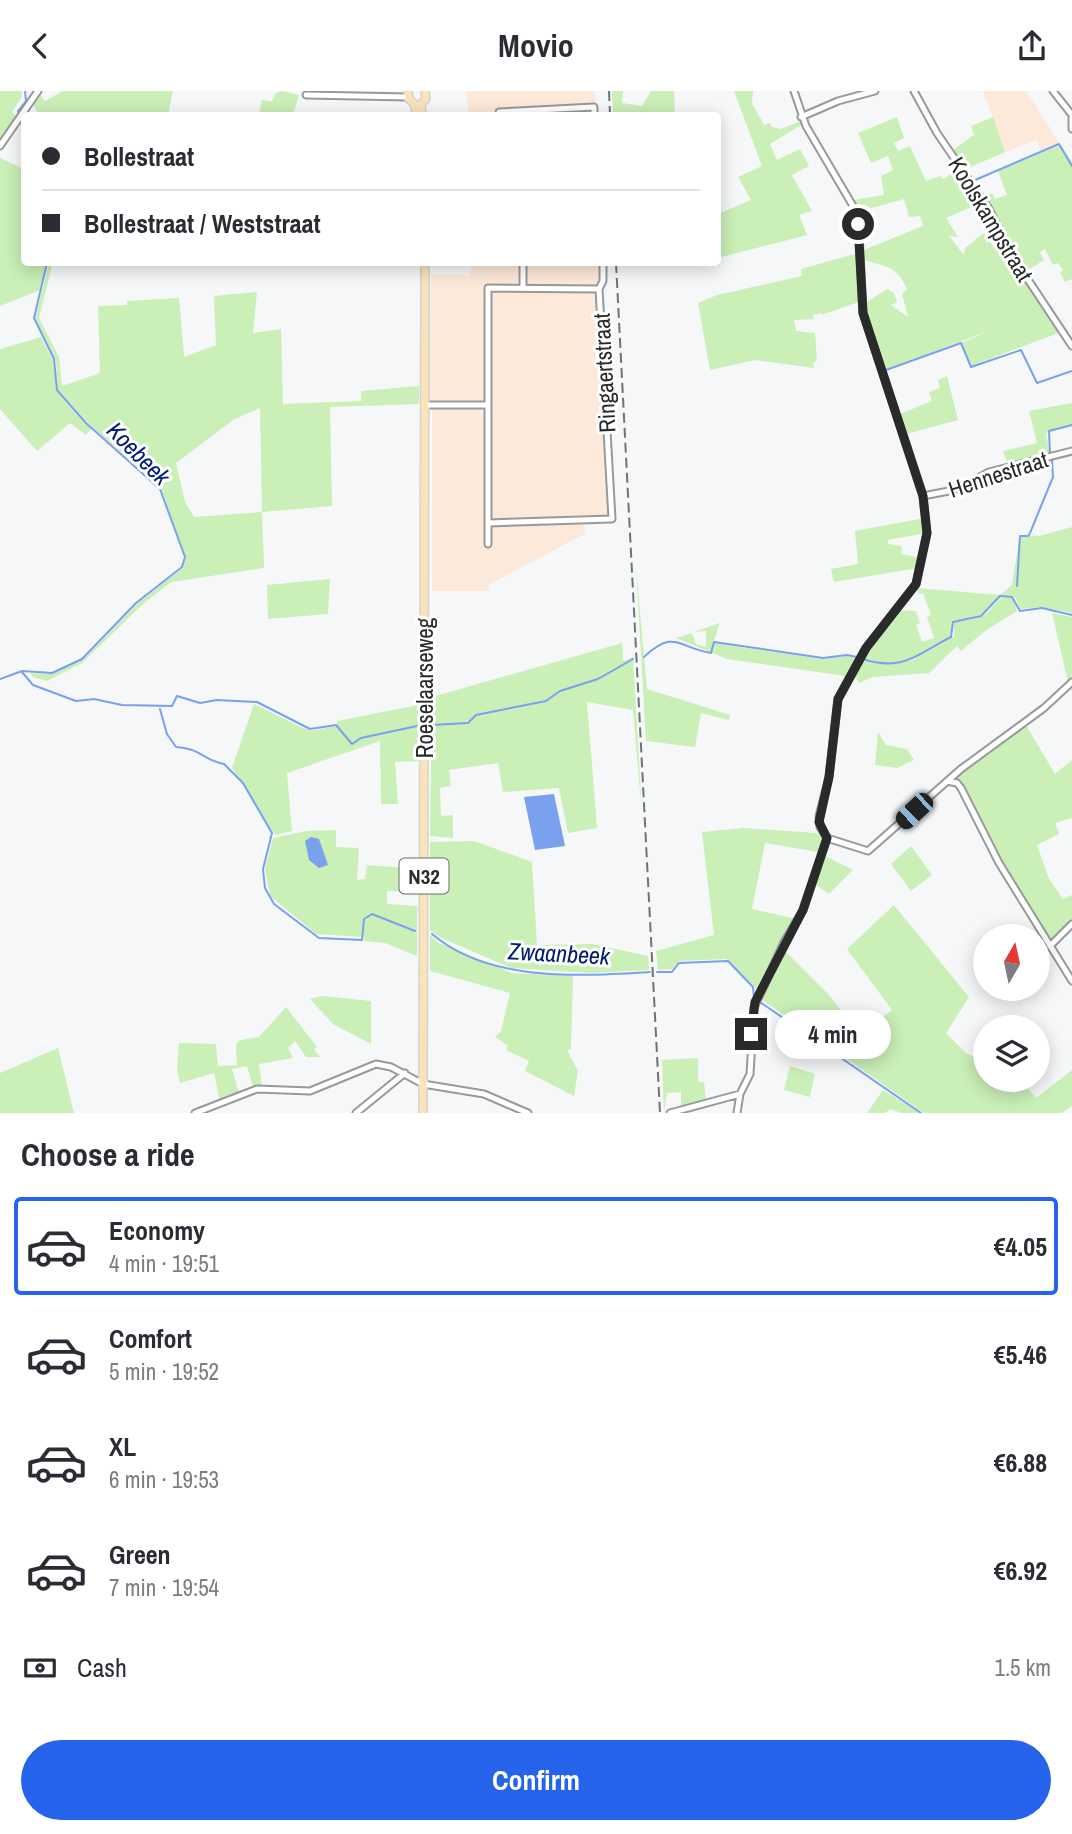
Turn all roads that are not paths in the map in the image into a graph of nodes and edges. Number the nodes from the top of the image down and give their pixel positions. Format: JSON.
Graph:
{"nodes":[{"id":1,"x":38,"y":91,"type":"edge"},
{"id":2,"x":425,"y":91,"type":"edge"},
{"id":3,"x":794,"y":91,"type":"edge"},
{"id":4,"x":875,"y":91,"type":"edge"},
{"id":5,"x":914,"y":91,"type":"edge"},
{"id":6,"x":1053,"y":91,"type":"edge"},
{"id":7,"x":408,"y":93,"type":"edge"},
{"id":8,"x":306,"y":95,"type":"dead end"},
{"id":9,"x":418,"y":104,"type":"junction"},
{"id":10,"x":24,"y":112,"type":"edge"},
{"id":11,"x":419,"y":112,"type":"edge"},
{"id":12,"x":532,"y":112,"type":"edge"},
{"id":13,"x":594,"y":112,"type":"edge"},
{"id":14,"x":1072,"y":116,"type":"edge"},
{"id":15,"x":21,"y":117,"type":"edge"},
{"id":16,"x":801,"y":117,"type":"junction"},
{"id":17,"x":1072,"y":129,"type":"edge"},
{"id":18,"x":0,"y":146,"type":"edge"},
{"id":19,"x":425,"y":266,"type":"edge"},
{"id":20,"x":523,"y":266,"type":"edge"},
{"id":21,"x":603,"y":266,"type":"edge"},
{"id":22,"x":523,"y":288,"type":"junction"},
{"id":23,"x":599,"y":289,"type":"junction"},
{"id":24,"x":1071,"y":341,"type":"edge"},
{"id":25,"x":425,"y":405,"type":"junction"},
{"id":26,"x":488,"y":405,"type":"junction"},
{"id":27,"x":1072,"y":451,"type":"edge"},
{"id":28,"x":923,"y":496,"type":"junction"},
{"id":29,"x":488,"y":523,"type":"junction"},
{"id":30,"x":488,"y":544,"type":"dead end"},
{"id":31,"x":1072,"y":682,"type":"edge"},
{"id":32,"x":947,"y":781,"type":"junction"},
{"id":33,"x":827,"y":838,"type":"junction"},
{"id":34,"x":1036,"y":924,"type":"edge"},
{"id":35,"x":1072,"y":924,"type":"edge"},
{"id":36,"x":1050,"y":946,"type":"joint"},
{"id":37,"x":1072,"y":981,"type":"edge"},
{"id":38,"x":405,"y":1073,"type":"junction"},
{"id":39,"x":423,"y":1084,"type":"junction"},
{"id":40,"x":740,"y":1094,"type":"junction"},
{"id":41,"x":195,"y":1113,"type":"edge"},
{"id":42,"x":356,"y":1113,"type":"edge"},
{"id":43,"x":423,"y":1113,"type":"edge"},
{"id":44,"x":528,"y":1113,"type":"edge"},
{"id":45,"x":670,"y":1113,"type":"edge"},
{"id":46,"x":737,"y":1113,"type":"edge"}],
"edges":[{"from":1,"to":10,"type":"street"},
{"from":2,"to":9,"type":"main road"},
{"from":3,"to":16,"type":"street"},
{"from":4,"to":16,"type":"street"},
{"from":5,"to":24,"type":"street","name":"Koolskampstraat"},
{"from":6,"to":14,"type":"street"},
{"from":7,"to":8,"type":"street"},
{"from":7,"to":9,"type":"main road"},
{"from":9,"to":11,"type":"main road"},
{"from":12,"to":13,"type":"street"},
{"from":14,"to":17,"type":"street"},
{"from":15,"to":18,"type":"street"},
{"from":16,"to":28,"type":"street"},
{"from":19,"to":25,"type":"main road","name":"Roeselaarseweg","number":"N32"},
{"from":20,"to":22,"type":"street"},
{"from":21,"to":23,"type":"street"},
{"from":22,"to":23,"type":"street","name":"Ringaertstraat"},
{"from":22,"to":26,"type":"street","name":"Ringaertstraat"},
{"from":23,"to":29,"type":"street","name":"Ringaertstraat"},
{"from":25,"to":26,"type":"street"},
{"from":25,"to":39,"type":"main road","name":"Roeselaarseweg","number":"N32"},
{"from":26,"to":29,"type":"street","name":"Ringaertstraat"},
{"from":27,"to":28,"type":"street","name":"Hennestraat"},
{"from":28,"to":33,"type":"street"},
{"from":29,"to":30,"type":"street","name":"Ringaertstraat"},
{"from":31,"to":32,"type":"street"},
{"from":32,"to":33,"type":"street"},
{"from":32,"to":34,"type":"street"},
{"from":33,"to":40,"type":"street"},
{"from":35,"to":36,"type":"street"},
{"from":36,"to":37,"type":"street"},
{"from":38,"to":39,"type":"street"},
{"from":38,"to":41,"type":"street"},
{"from":38,"to":42,"type":"street"},
{"from":39,"to":43,"type":"main road","name":"Roeselaarseweg","number":"N32"},
{"from":39,"to":44,"type":"street"},
{"from":40,"to":45,"type":"street"},
{"from":40,"to":46,"type":"street"}]}
